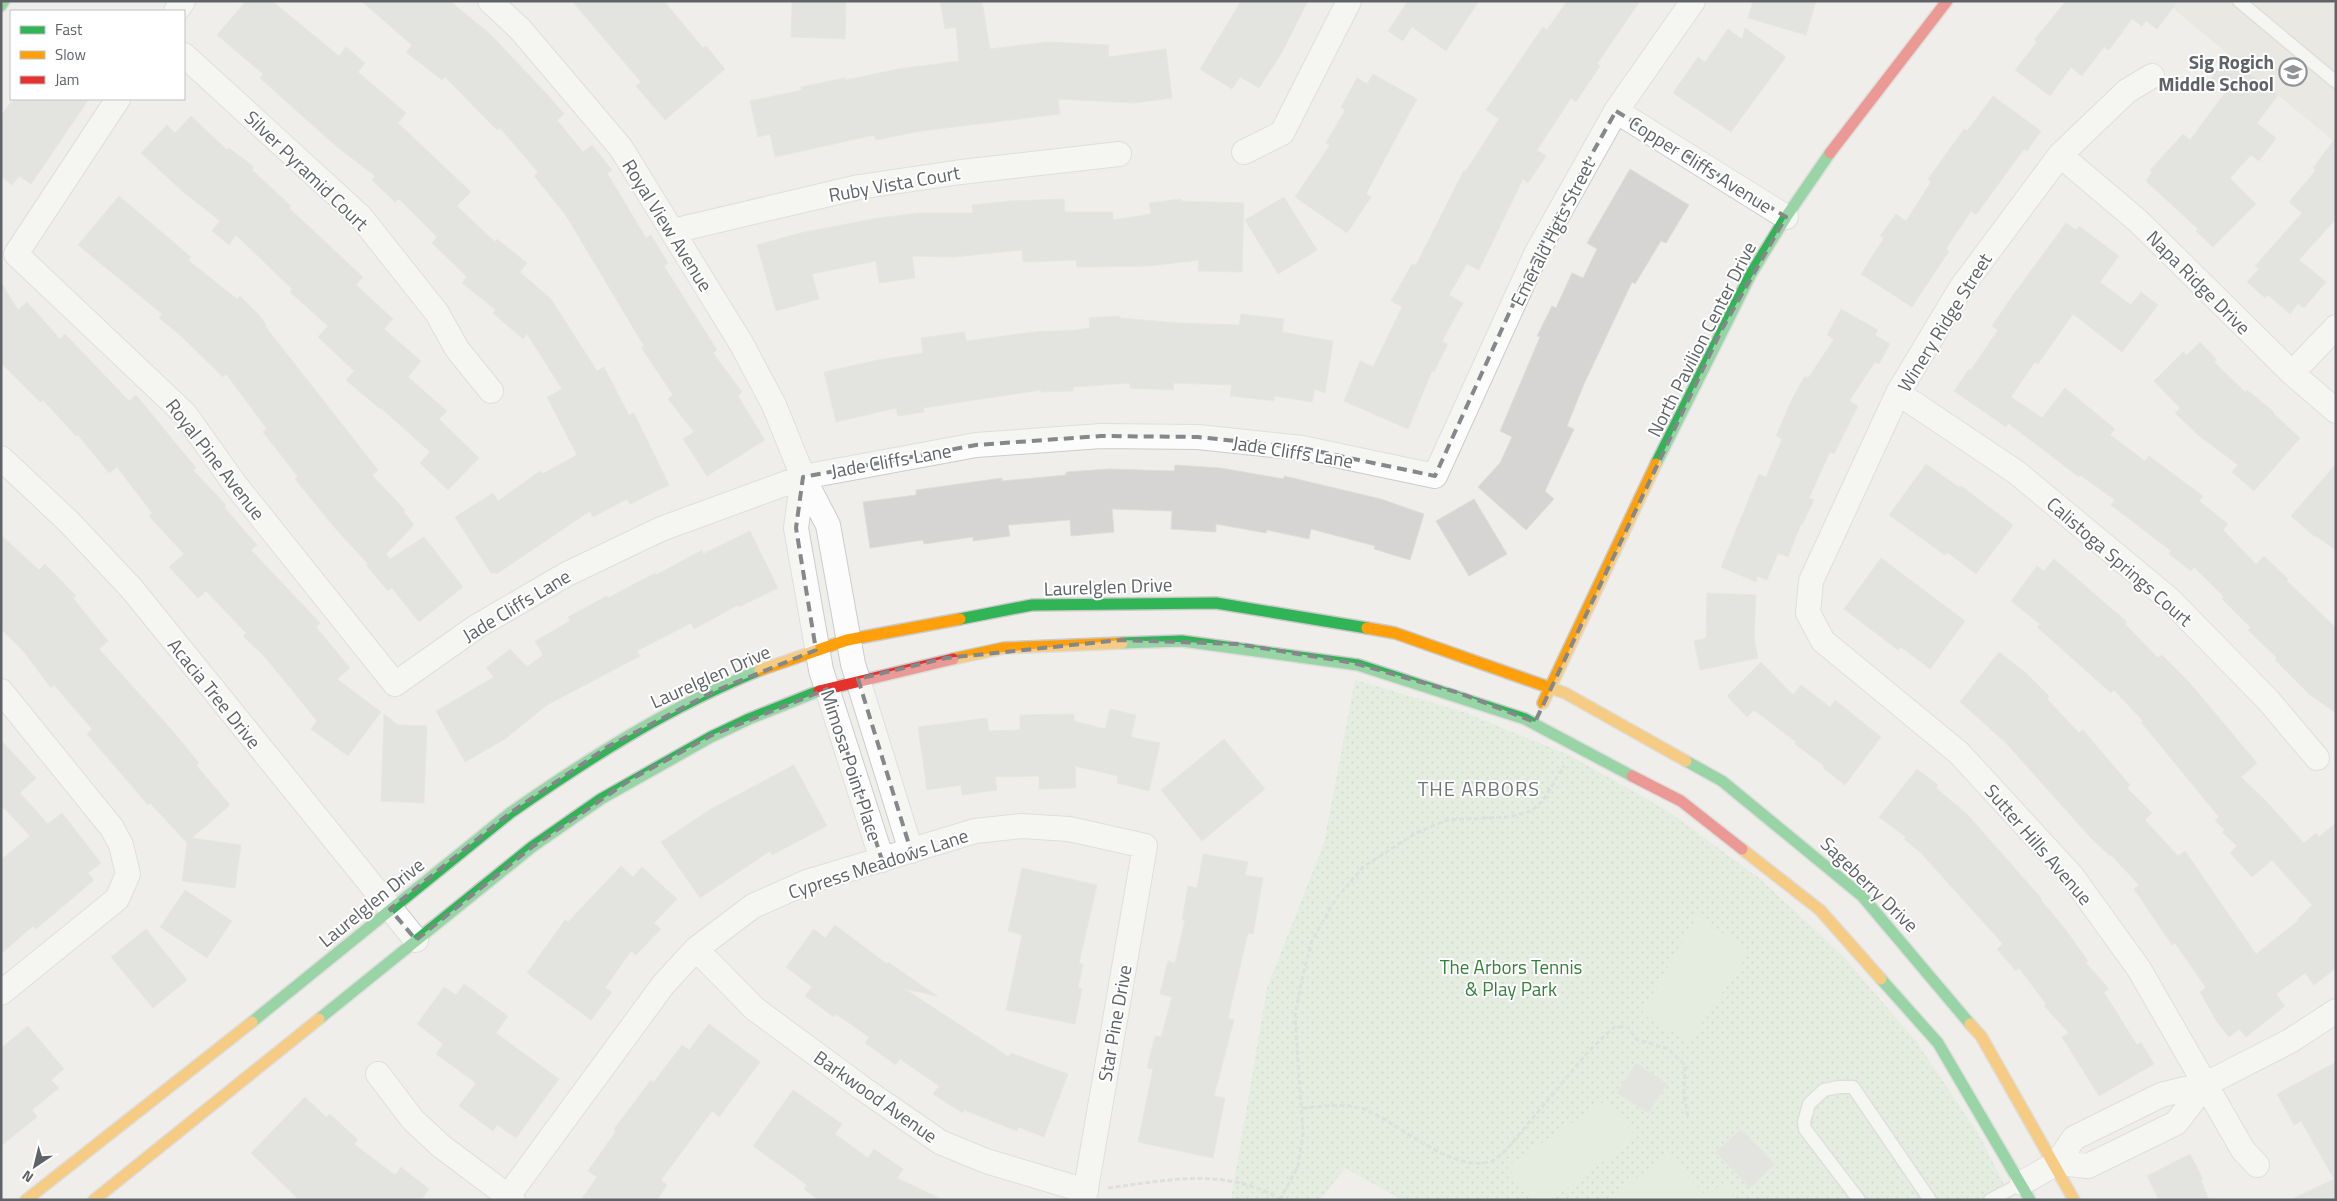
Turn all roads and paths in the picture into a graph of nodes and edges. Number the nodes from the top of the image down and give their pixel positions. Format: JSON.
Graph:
{"nodes":[{"id":1,"x":4,"y":1,"type":"edge"},
{"id":2,"x":490,"y":1,"type":"edge"},
{"id":3,"x":1349,"y":1,"type":"edge"},
{"id":4,"x":1693,"y":1,"type":"edge"},
{"id":5,"x":1947,"y":1,"type":"edge"},
{"id":6,"x":2239,"y":1,"type":"edge"},
{"id":7,"x":1,"y":6,"type":"edge"},
{"id":8,"x":185,"y":56,"type":"edge"},
{"id":9,"x":2152,"y":76,"type":"dead end"},
{"id":10,"x":2336,"y":82,"type":"edge"},
{"id":11,"x":117,"y":100,"type":"edge"},
{"id":12,"x":1616,"y":111,"type":"junction"},
{"id":13,"x":1244,"y":152,"type":"dead end"},
{"id":14,"x":1119,"y":154,"type":"dead end"},
{"id":15,"x":2060,"y":155,"type":"junction"},
{"id":16,"x":1786,"y":217,"type":"junction"},
{"id":17,"x":673,"y":231,"type":"junction"},
{"id":18,"x":2336,"y":327,"type":"edge"},
{"id":19,"x":2292,"y":373,"type":"junction"},
{"id":20,"x":491,"y":391,"type":"dead end"},
{"id":21,"x":1898,"y":393,"type":"junction"},
{"id":22,"x":2336,"y":411,"type":"edge"},
{"id":23,"x":1,"y":458,"type":"edge"},
{"id":24,"x":1435,"y":476,"type":"joint"},
{"id":25,"x":803,"y":477,"type":"junction"},
{"id":26,"x":1808,"y":613,"type":"joint"},
{"id":27,"x":848,"y":640,"type":"junction"},
{"id":28,"x":822,"y":670,"type":"junction"},
{"id":29,"x":856,"y":672,"type":"junction"},
{"id":30,"x":395,"y":684,"type":"joint"},
{"id":31,"x":1551,"y":686,"type":"junction"},
{"id":32,"x":1,"y":691,"type":"edge"},
{"id":33,"x":1535,"y":722,"type":"junction"},
{"id":34,"x":2317,"y":758,"type":"dead end"},
{"id":35,"x":1566,"y":762,"type":"dead end"},
{"id":36,"x":1144,"y":846,"type":"joint"},
{"id":37,"x":911,"y":851,"type":"junction"},
{"id":38,"x":882,"y":860,"type":"junction"},
{"id":39,"x":390,"y":909,"type":"junction"},
{"id":40,"x":416,"y":940,"type":"junction"},
{"id":41,"x":696,"y":949,"type":"junction"},
{"id":42,"x":1,"y":993,"type":"edge"},
{"id":43,"x":2336,"y":1011,"type":"edge"},
{"id":44,"x":378,"y":1074,"type":"dead end"},
{"id":45,"x":2206,"y":1084,"type":"junction"},
{"id":46,"x":1302,"y":1108,"type":"junction"},
{"id":47,"x":1688,"y":1117,"type":"dead end"},
{"id":48,"x":2057,"y":1163,"type":"junction"},
{"id":49,"x":2257,"y":1165,"type":"dead end"},
{"id":50,"x":2026,"y":1192,"type":"edge"},
{"id":51,"x":1085,"y":1195,"type":"edge"},
{"id":52,"x":510,"y":1198,"type":"edge"},
{"id":53,"x":1280,"y":1199,"type":"edge"},
{"id":54,"x":26,"y":1200,"type":"edge"},
{"id":55,"x":94,"y":1200,"type":"edge"},
{"id":56,"x":1859,"y":1200,"type":"edge"},
{"id":57,"x":1930,"y":1200,"type":"edge"},
{"id":58,"x":1990,"y":1200,"type":"edge"},
{"id":59,"x":2074,"y":1200,"type":"edge"}],
"edges":[{"from":1,"to":7,"type":"street"},
{"from":2,"to":17,"type":"street","name":"Royal View Avenue"},
{"from":3,"to":13,"type":"street"},
{"from":4,"to":12,"type":"street","name":"Emerald Hgts Street"},
{"from":5,"to":16,"type":"street","name":"North Pavilion Center Drive"},
{"from":6,"to":10,"type":"lane"},
{"from":8,"to":20,"type":"street","name":"Silver Pyramid Court"},
{"from":9,"to":15,"type":"street","name":"Winery Ridge Street"},
{"from":11,"to":30,"type":"street","name":"Royal Pine Avenue"},
{"from":12,"to":16,"type":"street","name":"Copper Cliffs Avenue"},
{"from":12,"to":24,"type":"street","name":"Emerald Hgts Street"},
{"from":14,"to":17,"type":"street","name":"Ruby Vista Court"},
{"from":15,"to":19,"type":"street","name":"Napa Ridge Drive"},
{"from":15,"to":21,"type":"street","name":"Winery Ridge Street"},
{"from":16,"to":31,"type":"street","name":"North Pavilion Center Drive"},
{"from":17,"to":25,"type":"street","name":"Royal View Avenue"},
{"from":18,"to":19,"type":"street"},
{"from":19,"to":22,"type":"street","name":"Napa Ridge Drive"},
{"from":21,"to":26,"type":"street","name":"Winery Ridge Street"},
{"from":21,"to":34,"type":"street","name":"Calistoga Springs Court"},
{"from":23,"to":39,"type":"street","name":"Acacia Tree Drive"},
{"from":24,"to":25,"type":"street","name":"Jade Cliffs Lane"},
{"from":25,"to":27,"type":"street","name":"Royal View Avenue"},
{"from":25,"to":28,"type":"street","name":"Royal View Avenue"},
{"from":25,"to":30,"type":"street","name":"Jade Cliffs Lane"},
{"from":26,"to":45,"type":"street","name":"Sutter Hills Avenue"},
{"from":27,"to":28,"type":"street","name":"Laurelglen Drive"},
{"from":27,"to":29,"type":"street","name":"Royal View Avenue"},
{"from":27,"to":31,"type":"street","name":"Laurelglen Drive"},
{"from":28,"to":29,"type":"street","name":"Laurelglen Drive"},
{"from":28,"to":38,"type":"street","name":"Mimosa Point Place"},
{"from":28,"to":39,"type":"street","name":"Laurelglen Drive"},
{"from":28,"to":40,"type":"street","name":"Laurelglen Drive"},
{"from":29,"to":33,"type":"street","name":"Laurelglen Drive"},
{"from":29,"to":37,"type":"street","name":"Mimosa Point Place"},
{"from":31,"to":33,"type":"street","name":"North Pavilion Center Drive"},
{"from":31,"to":48,"type":"street","name":"Sageberry Drive"},
{"from":32,"to":42,"type":"street"},
{"from":33,"to":50,"type":"street"},
{"from":35,"to":46,"type":"path"},
{"from":36,"to":37,"type":"street","name":"Cypress Meadows Lane"},
{"from":36,"to":51,"type":"street","name":"Star Pine Drive"},
{"from":37,"to":38,"type":"street","name":"Cypress Meadows Lane"},
{"from":38,"to":41,"type":"street","name":"Cypress Meadows Lane"},
{"from":39,"to":40,"type":"street","name":"Acacia Tree Drive"},
{"from":39,"to":54,"type":"street","name":"Laurelglen Drive"},
{"from":40,"to":55,"type":"street","name":"Laurelglen Drive"},
{"from":41,"to":51,"type":"street","name":"Barkwood Avenue"},
{"from":41,"to":52,"type":"street","name":"Cypress Meadows Lane"},
{"from":43,"to":45,"type":"street"},
{"from":44,"to":52,"type":"street"},
{"from":45,"to":48,"type":"street"},
{"from":45,"to":48,"type":"street"},
{"from":45,"to":49,"type":"street","name":"Sutter Hills Avenue"},
{"from":46,"to":47,"type":"path"},
{"from":46,"to":53,"type":"path"},
{"from":48,"to":50,"type":"street"},
{"from":48,"to":59,"type":"street","name":"Sageberry Drive"},
{"from":50,"to":58,"type":"lane"},
{"from":51,"to":53,"type":"path"},
{"from":56,"to":57,"type":"lane"}]}
